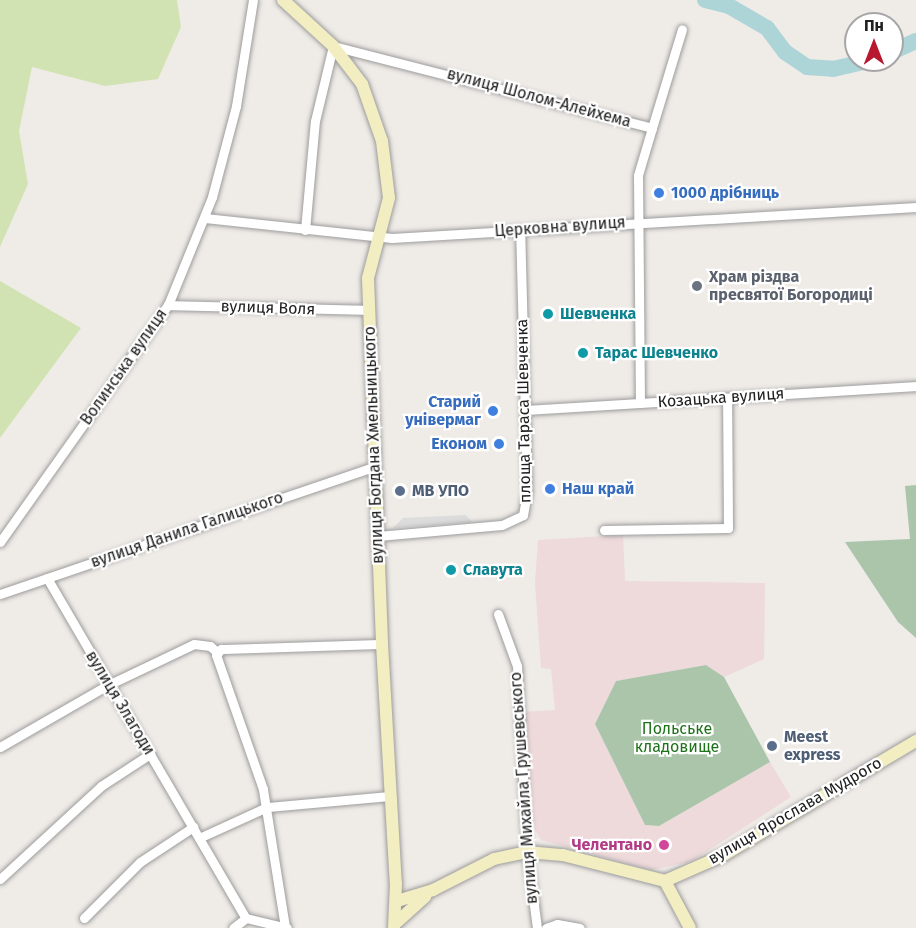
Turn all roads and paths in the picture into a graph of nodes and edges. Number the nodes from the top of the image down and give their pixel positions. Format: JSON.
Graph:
{"nodes":[{"id":1,"x":253,"y":0,"type":"edge"},
{"id":2,"x":284,"y":0,"type":"edge"},
{"id":3,"x":682,"y":29,"type":"dead end"},
{"id":4,"x":333,"y":46,"type":"junction"},
{"id":5,"x":652,"y":128,"type":"junction"},
{"id":6,"x":916,"y":207,"type":"edge"},
{"id":7,"x":205,"y":218,"type":"junction"},
{"id":8,"x":636,"y":221,"type":"junction"},
{"id":9,"x":305,"y":230,"type":"junction"},
{"id":10,"x":520,"y":230,"type":"junction"},
{"id":11,"x":380,"y":238,"type":"junction"},
{"id":12,"x":168,"y":305,"type":"junction"},
{"id":13,"x":368,"y":310,"type":"junction"},
{"id":14,"x":916,"y":386,"type":"edge"},
{"id":15,"x":727,"y":398,"type":"junction"},
{"id":16,"x":640,"y":403,"type":"junction"},
{"id":17,"x":526,"y":411,"type":"junction"},
{"id":18,"x":375,"y":466,"type":"junction"},
{"id":19,"x":604,"y":530,"type":"dead end"},
{"id":20,"x":378,"y":536,"type":"junction"},
{"id":21,"x":0,"y":542,"type":"edge"},
{"id":22,"x":47,"y":578,"type":"junction"},
{"id":23,"x":0,"y":594,"type":"edge"},
{"id":24,"x":498,"y":614,"type":"dead end"},
{"id":25,"x":382,"y":644,"type":"junction"},
{"id":26,"x":217,"y":652,"type":"junction"},
{"id":27,"x":108,"y":685,"type":"junction"},
{"id":28,"x":916,"y":741,"type":"edge"},
{"id":29,"x":0,"y":747,"type":"edge"},
{"id":30,"x":150,"y":754,"type":"junction"},
{"id":31,"x":391,"y":796,"type":"junction"},
{"id":32,"x":267,"y":807,"type":"junction"},
{"id":33,"x":193,"y":827,"type":"junction"},
{"id":34,"x":199,"y":838,"type":"junction"},
{"id":35,"x":527,"y":852,"type":"junction"},
{"id":36,"x":0,"y":879,"type":"edge"},
{"id":37,"x":664,"y":880,"type":"junction"},
{"id":38,"x":396,"y":884,"type":"junction"},
{"id":39,"x":433,"y":890,"type":"junction"},
{"id":40,"x":397,"y":901,"type":"junction"},
{"id":41,"x":84,"y":918,"type":"dead end"},
{"id":42,"x":246,"y":918,"type":"junction"},
{"id":43,"x":396,"y":925,"type":"edge"},
{"id":44,"x":233,"y":928,"type":"edge"},
{"id":45,"x":286,"y":928,"type":"edge"},
{"id":46,"x":537,"y":928,"type":"edge"},
{"id":47,"x":546,"y":928,"type":"edge"},
{"id":48,"x":580,"y":928,"type":"edge"},
{"id":49,"x":690,"y":928,"type":"edge"}],
"edges":[{"from":1,"to":7,"type":"street","name":"Волинська вулиця"},
{"from":2,"to":4,"type":"main road","name":"вулиця Богдана Хмельницького"},
{"from":3,"to":5,"type":"street"},
{"from":4,"to":5,"type":"street","name":"вулиця Шолом-Алейхема"},
{"from":4,"to":9,"type":"street"},
{"from":4,"to":11,"type":"main road","name":"вулиця Богдана Хмельницького"},
{"from":5,"to":8,"type":"street","name":"вулиця Шолом-Алейхема"},
{"from":6,"to":8,"type":"street","name":"Церковна вулиця"},
{"from":7,"to":9,"type":"street","name":"Церковна вулиця"},
{"from":7,"to":12,"type":"street","name":"Волинська вулиця"},
{"from":8,"to":10,"type":"street","name":"Церковна вулиця"},
{"from":8,"to":16,"type":"street","name":"вулиця Шолом-Алейхема"},
{"from":9,"to":11,"type":"street","name":"Церковна вулиця"},
{"from":10,"to":11,"type":"street","name":"Церковна вулиця"},
{"from":10,"to":17,"type":"street","name":"площа Тараса Шевченка"},
{"from":11,"to":13,"type":"main road","name":"вулиця Богдана Хмельницького"},
{"from":12,"to":13,"type":"street","name":"вулиця Воля"},
{"from":12,"to":21,"type":"street","name":"Волинська вулиця"},
{"from":13,"to":18,"type":"main road","name":"вулиця Богдана Хмельницького"},
{"from":14,"to":15,"type":"street","name":"Козацька вулиця"},
{"from":15,"to":16,"type":"street","name":"Козацька вулиця"},
{"from":15,"to":19,"type":"street"},
{"from":16,"to":17,"type":"street","name":"Козацька вулиця"},
{"from":17,"to":20,"type":"street","name":"площа Тараса Шевченка"},
{"from":18,"to":20,"type":"main road","name":"вулиця Богдана Хмельницького"},
{"from":18,"to":22,"type":"street","name":"вулиця Данила Галицького"},
{"from":20,"to":25,"type":"main road","name":"вулиця Богдана Хмельницького"},
{"from":22,"to":23,"type":"street","name":"вулиця Данила Галицького"},
{"from":22,"to":27,"type":"street","name":"вулиця Злагоди"},
{"from":24,"to":35,"type":"street","name":"вулиця Михайла Грушевського"},
{"from":25,"to":26,"type":"street"},
{"from":25,"to":31,"type":"main road","name":"вулиця Богдана Хмельницького"},
{"from":26,"to":27,"type":"street"},
{"from":26,"to":32,"type":"street"},
{"from":27,"to":29,"type":"street"},
{"from":27,"to":30,"type":"street","name":"вулиця Злагоди"},
{"from":28,"to":37,"type":"main road","name":"вулиця Ярослава Мудрого"},
{"from":30,"to":33,"type":"street","name":"вулиця Злагоди"},
{"from":30,"to":36,"type":"street"},
{"from":31,"to":32,"type":"street"},
{"from":31,"to":38,"type":"main road","name":"вулиця Богдана Хмельницького"},
{"from":32,"to":34,"type":"street"},
{"from":32,"to":45,"type":"street"},
{"from":33,"to":34,"type":"street","name":"вулиця Злагоди"},
{"from":33,"to":41,"type":"street"},
{"from":34,"to":42,"type":"street","name":"вулиця Злагоди"},
{"from":35,"to":37,"type":"main road"},
{"from":35,"to":39,"type":"main road"},
{"from":35,"to":46,"type":"street","name":"вулиця Михайла Грушевського"},
{"from":37,"to":49,"type":"main road"},
{"from":38,"to":39,"type":"main road"},
{"from":38,"to":40,"type":"main road","name":"вулиця Богдана Хмельницького"},
{"from":39,"to":40,"type":"main road"},
{"from":39,"to":43,"type":"main road"},
{"from":40,"to":43,"type":"main road","name":"вулиця Богдана Хмельницького"},
{"from":42,"to":44,"type":"street"},
{"from":42,"to":45,"type":"street"},
{"from":47,"to":48,"type":"street"}]}
